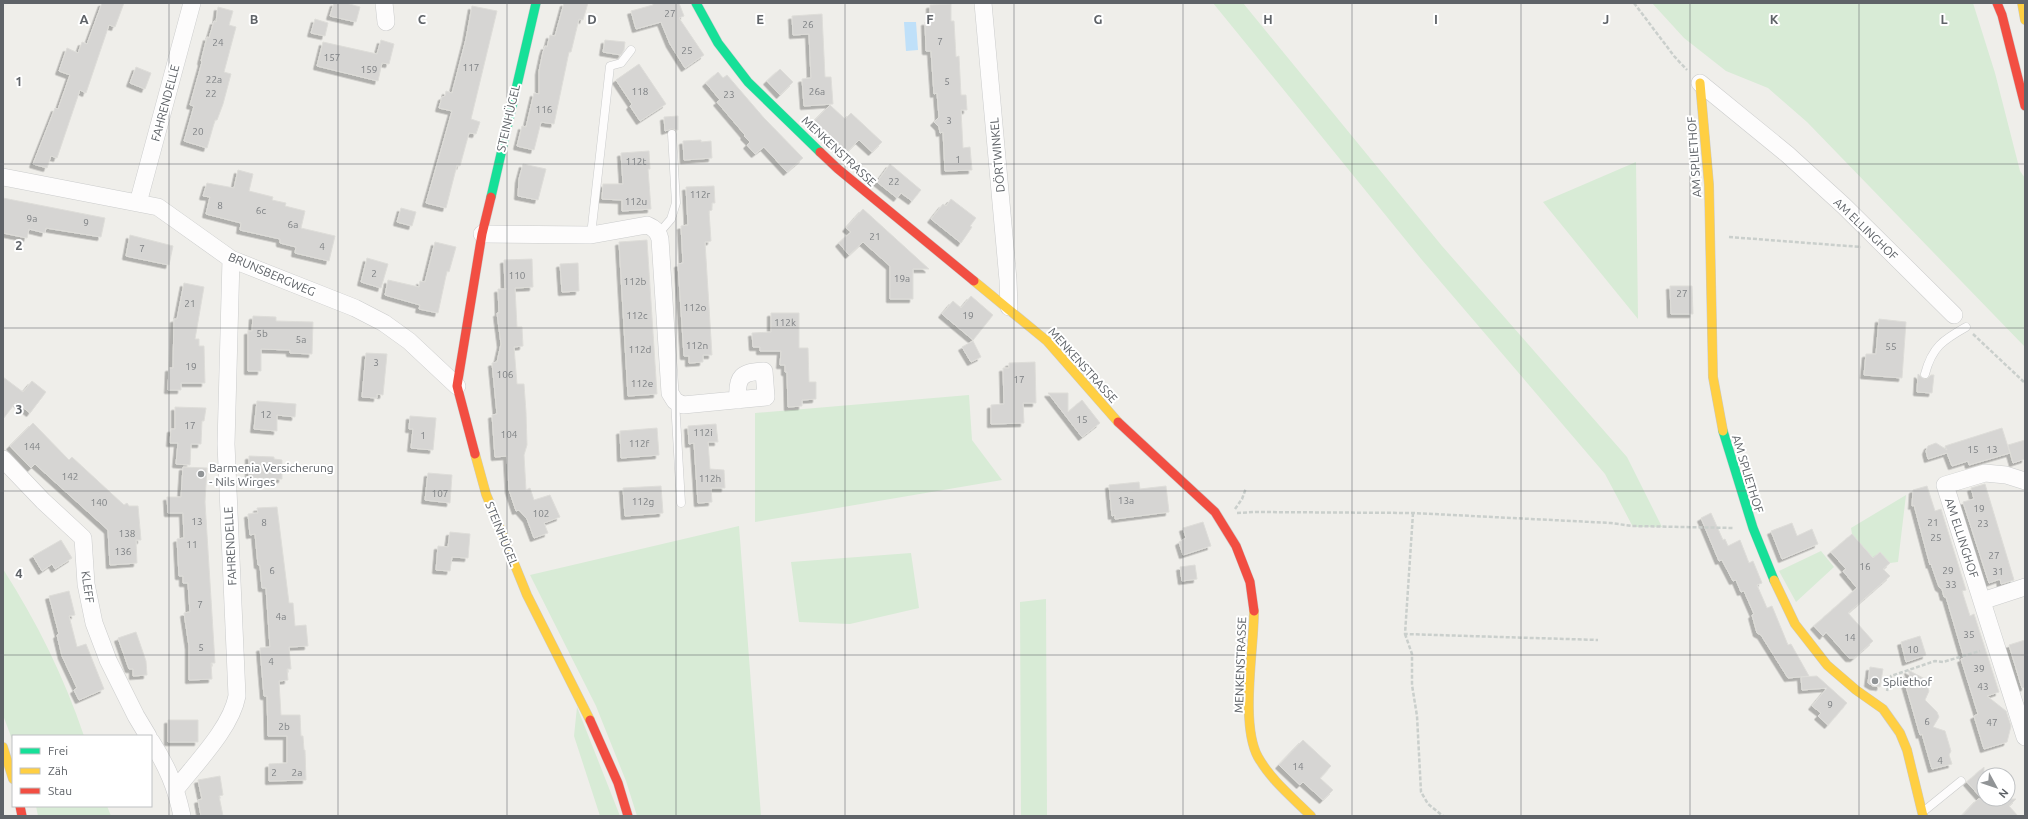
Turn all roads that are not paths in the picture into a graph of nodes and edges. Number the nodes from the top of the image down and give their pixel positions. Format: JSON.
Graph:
{"nodes":[{"id":1,"x":192,"y":3,"type":"edge"},
{"id":2,"x":384,"y":3,"type":"edge"},
{"id":3,"x":536,"y":3,"type":"edge"},
{"id":4,"x":696,"y":3,"type":"edge"},
{"id":5,"x":984,"y":3,"type":"edge"},
{"id":6,"x":1997,"y":3,"type":"edge"},
{"id":7,"x":2002,"y":3,"type":"edge"},
{"id":8,"x":2022,"y":3,"type":"edge"},
{"id":9,"x":2002,"y":15,"type":"junction"},
{"id":10,"x":2025,"y":20,"type":"edge"},
{"id":11,"x":386,"y":22,"type":"dead end"},
{"id":12,"x":631,"y":50,"type":"dead end"},
{"id":13,"x":1700,"y":84,"type":"joint"},
{"id":14,"x":2025,"y":106,"type":"edge"},
{"id":15,"x":672,"y":134,"type":"dead end"},
{"id":16,"x":3,"y":177,"type":"edge"},
{"id":17,"x":138,"y":203,"type":"junction"},
{"id":18,"x":659,"y":233,"type":"junction"},
{"id":19,"x":482,"y":234,"type":"junction"},
{"id":20,"x":591,"y":235,"type":"junction"},
{"id":21,"x":231,"y":259,"type":"junction"},
{"id":22,"x":1009,"y":307,"type":"junction"},
{"id":23,"x":1954,"y":315,"type":"dead end"},
{"id":24,"x":1966,"y":327,"type":"road end"},
{"id":25,"x":1926,"y":374,"type":"dead end"},
{"id":26,"x":457,"y":386,"type":"junction"},
{"id":27,"x":738,"y":400,"type":"dead end"},
{"id":28,"x":675,"y":401,"type":"junction"},
{"id":29,"x":3,"y":458,"type":"edge"},
{"id":30,"x":2025,"y":481,"type":"edge"},
{"id":31,"x":681,"y":503,"type":"dead end"},
{"id":32,"x":2025,"y":587,"type":"edge"},
{"id":33,"x":1982,"y":601,"type":"junction"},
{"id":34,"x":147,"y":735,"type":"edge"},
{"id":35,"x":2025,"y":737,"type":"edge"},
{"id":36,"x":152,"y":743,"type":"edge"},
{"id":37,"x":3,"y":747,"type":"edge"},
{"id":38,"x":12,"y":776,"type":"edge"},
{"id":39,"x":1961,"y":781,"type":"dead end"},
{"id":40,"x":176,"y":789,"type":"junction"},
{"id":41,"x":1923,"y":815,"type":"edge"},
{"id":42,"x":182,"y":816,"type":"edge"},
{"id":43,"x":628,"y":816,"type":"edge"},
{"id":44,"x":1311,"y":816,"type":"edge"}],
"edges":[{"from":1,"to":17,"type":"street","name":"FAHRENDELLE"},
{"from":2,"to":11,"type":"street"},
{"from":3,"to":19,"type":"main road","name":"STEINHÜGEL"},
{"from":4,"to":22,"type":"main road","name":"MENKENSTRASSE"},
{"from":5,"to":22,"type":"street","name":"DÖRTWINKEL"},
{"from":6,"to":9,"type":"main road"},
{"from":7,"to":9,"type":"main road"},
{"from":8,"to":10,"type":"main road"},
{"from":9,"to":14,"type":"main road"},
{"from":12,"to":20,"type":"lane"},
{"from":13,"to":23,"type":"street","name":"AM ELLINGHOF"},
{"from":13,"to":41,"type":"main road","name":"AM SPLIETHOF"},
{"from":15,"to":18,"type":"lane"},
{"from":16,"to":17,"type":"street","name":"BRUNSBERGWEG"},
{"from":17,"to":21,"type":"street","name":"BRUNSBERGWEG"},
{"from":18,"to":20,"type":"street"},
{"from":18,"to":28,"type":"street"},
{"from":19,"to":20,"type":"street"},
{"from":19,"to":26,"type":"main road","name":"STEINHÜGEL"},
{"from":21,"to":26,"type":"street","name":"BRUNSBERGWEG"},
{"from":21,"to":40,"type":"street","name":"FAHRENDELLE"},
{"from":22,"to":44,"type":"main road","name":"MENKENSTRASSE"},
{"from":24,"to":25,"type":"lane"},
{"from":26,"to":43,"type":"main road","name":"STEINHÜGEL"},
{"from":27,"to":28,"type":"street"},
{"from":28,"to":31,"type":"lane"},
{"from":29,"to":34,"type":"street","name":"KLEFF"},
{"from":30,"to":33,"type":"street","name":"AM ELLINGHOF"},
{"from":32,"to":33,"type":"street"},
{"from":33,"to":35,"type":"street","name":"AM ELLINGHOF"},
{"from":36,"to":40,"type":"street"},
{"from":37,"to":38,"type":"main road"},
{"from":39,"to":41,"type":"lane"},
{"from":40,"to":42,"type":"street"}]}
